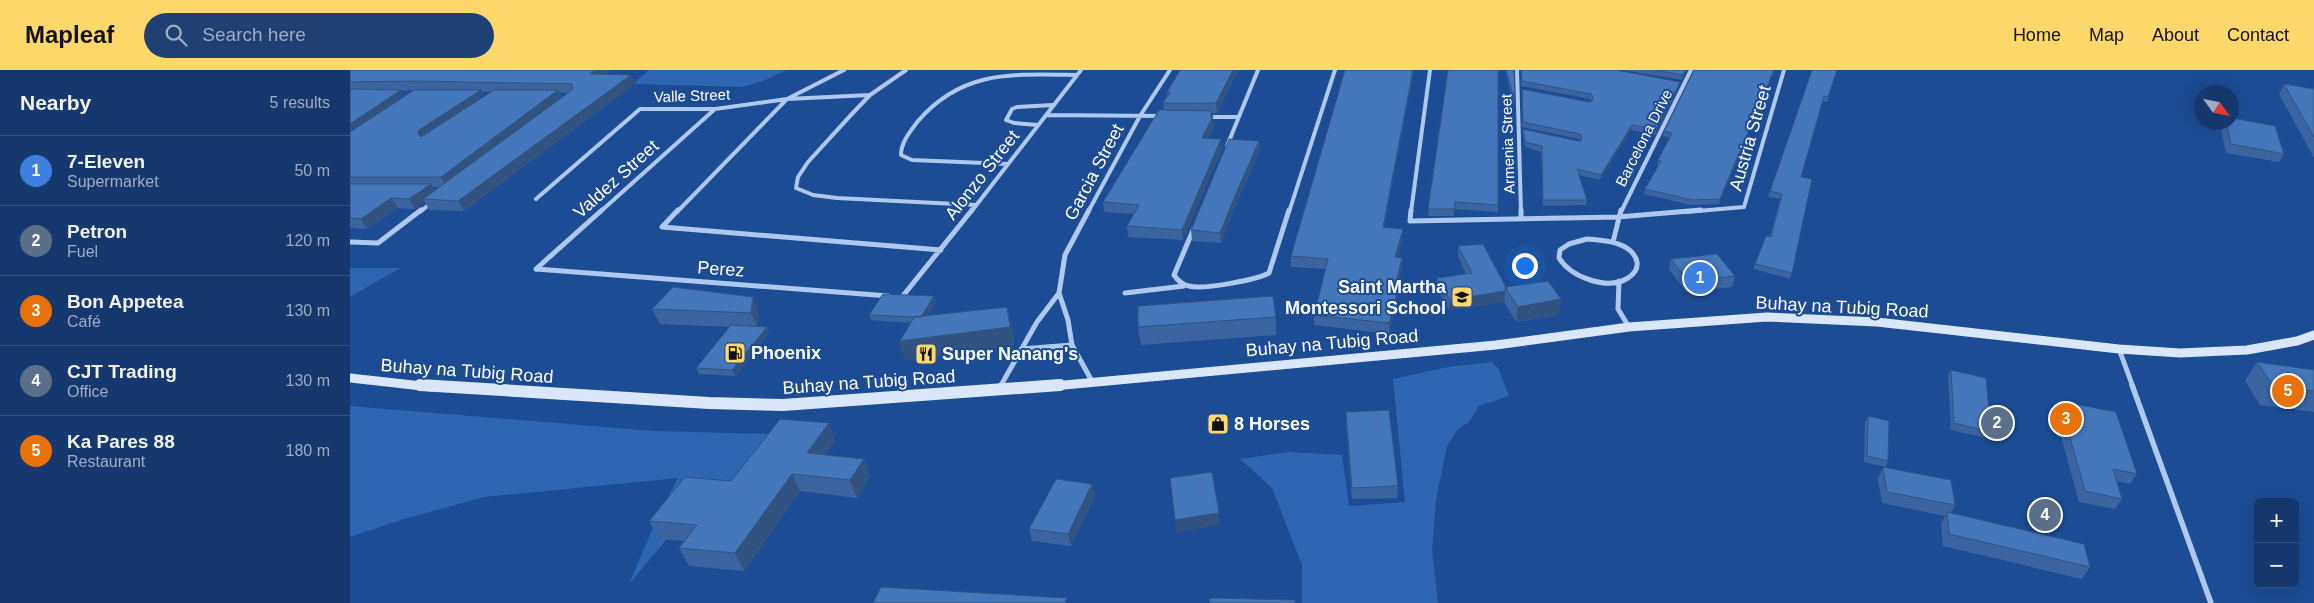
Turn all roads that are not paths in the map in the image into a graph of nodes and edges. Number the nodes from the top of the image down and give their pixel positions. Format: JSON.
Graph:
{"nodes":[{"id":1,"x":844,"y":70,"type":"edge"},
{"id":2,"x":906,"y":70,"type":"edge"},
{"id":3,"x":1081,"y":70,"type":"edge"},
{"id":4,"x":1170,"y":70,"type":"edge"},
{"id":5,"x":1258,"y":70,"type":"edge"},
{"id":6,"x":1335,"y":70,"type":"edge"},
{"id":7,"x":1430,"y":70,"type":"edge"},
{"id":8,"x":1517,"y":70,"type":"edge"},
{"id":9,"x":1691,"y":70,"type":"edge"},
{"id":10,"x":1784,"y":70,"type":"edge"},
{"id":11,"x":1076,"y":75,"type":"junction"},
{"id":12,"x":1674,"y":82,"type":"edge"},
{"id":13,"x":1684,"y":84,"type":"junction"},
{"id":14,"x":1517,"y":89,"type":"junction"},
{"id":15,"x":1526,"y":90,"type":"edge"},
{"id":16,"x":870,"y":95,"type":"junction"},
{"id":17,"x":787,"y":99,"type":"junction"},
{"id":18,"x":1053,"y":105,"type":"junction"},
{"id":19,"x":715,"y":109,"type":"junction"},
{"id":20,"x":1046,"y":115,"type":"junction"},
{"id":21,"x":1140,"y":116,"type":"junction"},
{"id":22,"x":1170,"y":116,"type":"edge"},
{"id":23,"x":1199,"y":116,"type":"edge"},
{"id":24,"x":1239,"y":117,"type":"junction"},
{"id":25,"x":1038,"y":125,"type":"junction"},
{"id":26,"x":1518,"y":130,"type":"junction"},
{"id":27,"x":1526,"y":132,"type":"edge"},
{"id":28,"x":1224,"y":152,"type":"edge"},
{"id":29,"x":1008,"y":164,"type":"junction"},
{"id":30,"x":439,"y":197,"type":"edge"},
{"id":31,"x":536,"y":199,"type":"dead end"},
{"id":32,"x":976,"y":205,"type":"junction"},
{"id":33,"x":1618,"y":217,"type":"junction"},
{"id":34,"x":1521,"y":218,"type":"junction"},
{"id":35,"x":1196,"y":222,"type":"edge"},
{"id":36,"x":350,"y":242,"type":"edge"},
{"id":37,"x":1613,"y":242,"type":"junction"},
{"id":38,"x":941,"y":250,"type":"junction"},
{"id":39,"x":536,"y":269,"type":"joint"},
{"id":40,"x":1619,"y":281,"type":"junction"},
{"id":41,"x":1185,"y":286,"type":"junction"},
{"id":42,"x":1126,"y":293,"type":"dead end"},
{"id":43,"x":1059,"y":294,"type":"junction"},
{"id":44,"x":904,"y":297,"type":"joint"},
{"id":45,"x":1629,"y":327,"type":"junction"},
{"id":46,"x":2314,"y":336,"type":"edge"},
{"id":47,"x":1072,"y":345,"type":"junction"},
{"id":48,"x":1021,"y":349,"type":"junction"},
{"id":49,"x":2119,"y":350,"type":"junction"},
{"id":50,"x":350,"y":378,"type":"edge"},
{"id":51,"x":1093,"y":383,"type":"junction"},
{"id":52,"x":998,"y":391,"type":"junction"},
{"id":53,"x":2211,"y":603,"type":"edge"}],
"edges":[{"from":1,"to":17,"type":"street","name":"Valle Street"},
{"from":2,"to":16,"type":"street"},
{"from":3,"to":11,"type":"street","name":"Alonzo Street"},
{"from":4,"to":21,"type":"street","name":"Garcia Street"},
{"from":5,"to":24,"type":"street"},
{"from":6,"to":41,"type":"street"},
{"from":7,"to":34,"type":"street"},
{"from":8,"to":14,"type":"street","name":"Armenia Street"},
{"from":9,"to":13,"type":"street","name":"Barcelona Drive"},
{"from":10,"to":33,"type":"street","name":"Austria Street"},
{"from":11,"to":18,"type":"street","name":"Alonzo Street"},
{"from":11,"to":29,"type":"street"},
{"from":12,"to":13,"type":"street"},
{"from":13,"to":33,"type":"street","name":"Barcelona Drive"},
{"from":14,"to":15,"type":"street"},
{"from":14,"to":26,"type":"street","name":"Armenia Street"},
{"from":16,"to":17,"type":"street"},
{"from":16,"to":32,"type":"street"},
{"from":17,"to":19,"type":"street","name":"Valle Street"},
{"from":17,"to":38,"type":"street"},
{"from":18,"to":20,"type":"street","name":"Alonzo Street"},
{"from":18,"to":25,"type":"street"},
{"from":19,"to":31,"type":"street","name":"Valle Street"},
{"from":19,"to":39,"type":"street","name":"Valdez Street"},
{"from":20,"to":21,"type":"street"},
{"from":20,"to":25,"type":"street","name":"Alonzo Street"},
{"from":21,"to":22,"type":"street"},
{"from":21,"to":43,"type":"street","name":"Garcia Street"},
{"from":23,"to":24,"type":"street"},
{"from":24,"to":28,"type":"street"},
{"from":25,"to":29,"type":"street","name":"Alonzo Street"},
{"from":26,"to":27,"type":"street"},
{"from":26,"to":34,"type":"street","name":"Armenia Street"},
{"from":29,"to":32,"type":"street","name":"Alonzo Street"},
{"from":30,"to":36,"type":"street"},
{"from":32,"to":38,"type":"street","name":"Alonzo Street"},
{"from":33,"to":34,"type":"street"},
{"from":33,"to":37,"type":"street","name":"Barcelona Drive"},
{"from":35,"to":41,"type":"street"},
{"from":37,"to":40,"type":"street"},
{"from":37,"to":40,"type":"street"},
{"from":38,"to":44,"type":"street","name":"Alonzo Street"},
{"from":39,"to":44,"type":"street","name":"Perez"},
{"from":40,"to":45,"type":"street"},
{"from":41,"to":42,"type":"street"},
{"from":43,"to":47,"type":"street","name":"Garcia Street"},
{"from":43,"to":48,"type":"street","name":"Garcia Street"},
{"from":45,"to":49,"type":"main road","name":"Buhay na Tubig Road"},
{"from":45,"to":51,"type":"main road","name":"Buhay na Tubig Road"},
{"from":46,"to":49,"type":"main road","name":"Buhay na Tubig Road"},
{"from":47,"to":48,"type":"street"},
{"from":47,"to":51,"type":"street","name":"Garcia Street"},
{"from":48,"to":52,"type":"street","name":"Garcia Street"},
{"from":49,"to":53,"type":"street"},
{"from":50,"to":52,"type":"main road","name":"Buhay na Tubig Road"},
{"from":51,"to":52,"type":"main road","name":"Buhay na Tubig Road"}]}
